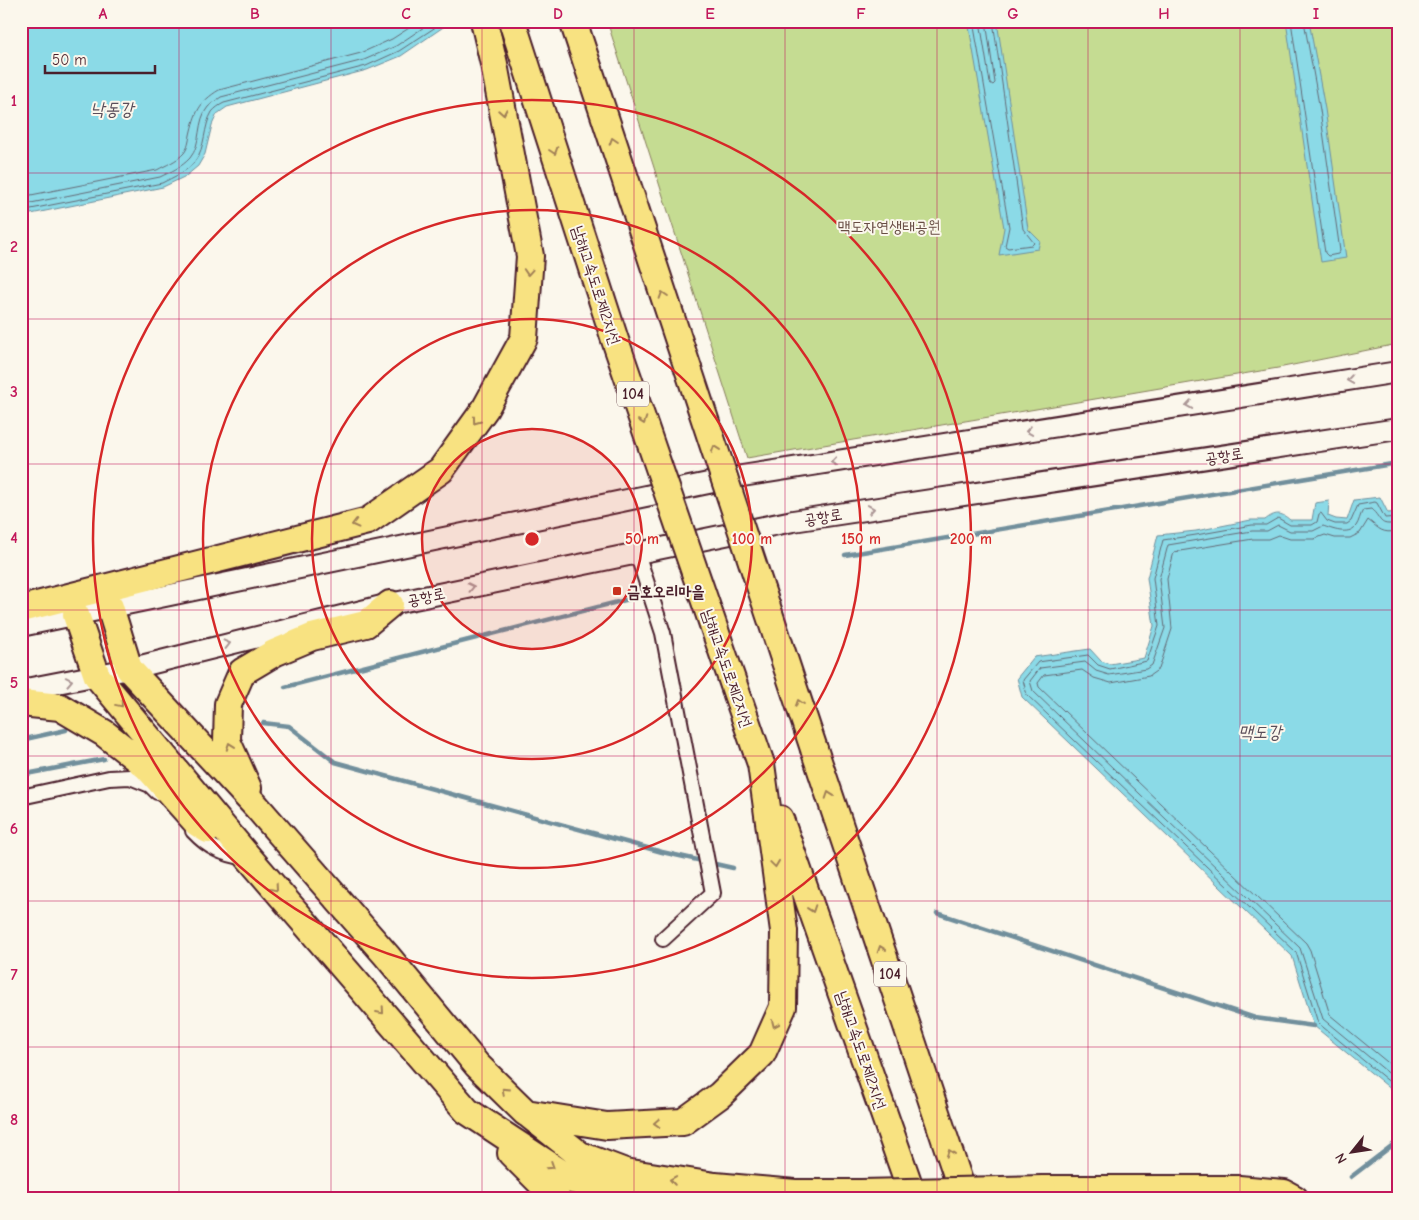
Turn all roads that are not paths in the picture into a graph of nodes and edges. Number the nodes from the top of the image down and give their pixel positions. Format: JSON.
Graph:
{"nodes":[{"id":1,"x":484,"y":21,"type":"edge"},
{"id":2,"x":512,"y":21,"type":"edge"},
{"id":3,"x":573,"y":21,"type":"edge"},
{"id":4,"x":1398,"y":372,"type":"edge"},
{"id":5,"x":1398,"y":429,"type":"edge"},
{"id":6,"x":636,"y":553,"type":"junction"},
{"id":7,"x":390,"y":604,"type":"junction"},
{"id":8,"x":110,"y":607,"type":"junction"},
{"id":9,"x":21,"y":609,"type":"edge"},
{"id":10,"x":76,"y":615,"type":"junction"},
{"id":11,"x":21,"y":626,"type":"edge"},
{"id":12,"x":129,"y":669,"type":"junction"},
{"id":13,"x":96,"y":676,"type":"junction"},
{"id":14,"x":21,"y":690,"type":"edge"},
{"id":15,"x":21,"y":703,"type":"edge"},
{"id":16,"x":761,"y":764,"type":"junction"},
{"id":17,"x":21,"y":797,"type":"edge"},
{"id":18,"x":257,"y":807,"type":"junction"},
{"id":19,"x":246,"y":854,"type":"junction"},
{"id":20,"x":663,"y":939,"type":"dead end"},
{"id":21,"x":844,"y":999,"type":"junction"},
{"id":22,"x":468,"y":1111,"type":"junction"},
{"id":23,"x":526,"y":1112,"type":"junction"},
{"id":24,"x":557,"y":1199,"type":"edge"},
{"id":25,"x":659,"y":1199,"type":"edge"},
{"id":26,"x":893,"y":1199,"type":"edge"},
{"id":27,"x":914,"y":1199,"type":"edge"},
{"id":28,"x":965,"y":1199,"type":"edge"},
{"id":29,"x":1295,"y":1199,"type":"edge"}],
"edges":[{"from":1,"to":9,"type":"highway","one_way":true},
{"from":2,"to":16,"type":"highway","name":"남해고속도로제2지선","number":"104","one_way":true,"bridge":true},
{"from":28,"to":3,"type":"highway","number":"104","one_way":true,"bridge":true},
{"from":4,"to":8,"type":"main road","one_way":true},
{"from":6,"to":5,"type":"main road","name":"공항로","one_way":true},
{"from":7,"to":6,"type":"main road","name":"공항로","one_way":true},
{"from":6,"to":20,"type":"street"},
{"from":12,"to":7,"type":"main road","name":"공항로","one_way":true},
{"from":18,"to":7,"type":"highway","one_way":true},
{"from":8,"to":10,"type":"main road"},
{"from":8,"to":12,"type":"highway"},
{"from":10,"to":11,"type":"main road"},
{"from":10,"to":13,"type":"highway"},
{"from":12,"to":13,"type":"main road","name":"공항로"},
{"from":12,"to":18,"type":"highway"},
{"from":14,"to":13,"type":"main road","name":"공항로","one_way":true},
{"from":13,"to":19,"type":"highway","one_way":true},
{"from":15,"to":19,"type":"highway"},
{"from":16,"to":21,"type":"highway","name":"남해고속도로제2지선","number":"104","one_way":true},
{"from":16,"to":23,"type":"highway","one_way":true},
{"from":17,"to":19,"type":"street"},
{"from":23,"to":18,"type":"highway","one_way":true},
{"from":19,"to":22,"type":"highway","one_way":true},
{"from":21,"to":26,"type":"highway"},
{"from":21,"to":27,"type":"highway","name":"남해고속도로제2지선","number":"104"},
{"from":22,"to":24,"type":"highway"},
{"from":22,"to":25,"type":"highway","one_way":true},
{"from":29,"to":23,"type":"highway","one_way":true,"bridge":true}]}
